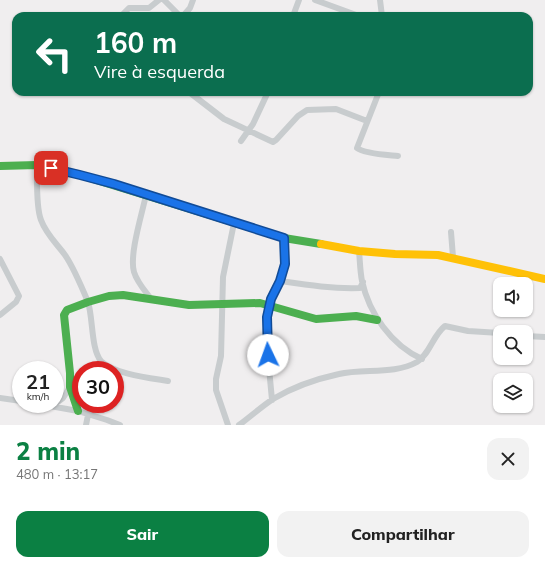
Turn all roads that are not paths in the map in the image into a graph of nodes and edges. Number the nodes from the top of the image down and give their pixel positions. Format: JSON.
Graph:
{"nodes":[{"id":1,"x":160,"y":0,"type":"edge"},
{"id":2,"x":164,"y":0,"type":"edge"},
{"id":3,"x":193,"y":0,"type":"edge"},
{"id":4,"x":299,"y":0,"type":"edge"},
{"id":5,"x":315,"y":0,"type":"edge"},
{"id":6,"x":380,"y":0,"type":"edge"},
{"id":7,"x":126,"y":12,"type":"edge"},
{"id":8,"x":176,"y":12,"type":"edge"},
{"id":9,"x":186,"y":12,"type":"edge"},
{"id":10,"x":294,"y":12,"type":"edge"},
{"id":11,"x":347,"y":12,"type":"edge"},
{"id":12,"x":382,"y":12,"type":"edge"},
{"id":13,"x":194,"y":96,"type":"edge"},
{"id":14,"x":266,"y":96,"type":"edge"},
{"id":15,"x":377,"y":96,"type":"edge"},
{"id":16,"x":367,"y":121,"type":"junction"},
{"id":17,"x":248,"y":130,"type":"junction"},
{"id":18,"x":241,"y":141,"type":"dead end"},
{"id":19,"x":398,"y":156,"type":"dead end"},
{"id":20,"x":37,"y":165,"type":"junction"},
{"id":21,"x":0,"y":166,"type":"edge"},
{"id":22,"x":146,"y":195,"type":"junction"},
{"id":23,"x":234,"y":223,"type":"junction"},
{"id":24,"x":451,"y":232,"type":"dead end"},
{"id":25,"x":284,"y":238,"type":"junction"},
{"id":26,"x":359,"y":250,"type":"junction"},
{"id":27,"x":453,"y":257,"type":"junction"},
{"id":28,"x":0,"y":258,"type":"edge"},
{"id":29,"x":545,"y":279,"type":"edge"},
{"id":30,"x":280,"y":281,"type":"junction"},
{"id":31,"x":363,"y":282,"type":"junction"},
{"id":32,"x":151,"y":299,"type":"junction"},
{"id":33,"x":88,"y":302,"type":"junction"},
{"id":34,"x":222,"y":303,"type":"junction"},
{"id":35,"x":270,"y":305,"type":"junction"},
{"id":36,"x":0,"y":315,"type":"edge"},
{"id":37,"x":377,"y":320,"type":"junction"},
{"id":38,"x":493,"y":333,"type":"edge"},
{"id":39,"x":533,"y":336,"type":"edge"},
{"id":40,"x":545,"y":337,"type":"edge"},
{"id":41,"x":422,"y":359,"type":"junction"},
{"id":42,"x":168,"y":381,"type":"dead end"},
{"id":43,"x":70,"y":387,"type":"junction"},
{"id":44,"x":72,"y":393,"type":"edge"},
{"id":45,"x":0,"y":398,"type":"edge"},
{"id":46,"x":64,"y":398,"type":"edge"},
{"id":47,"x":12,"y":400,"type":"edge"},
{"id":48,"x":272,"y":400,"type":"junction"},
{"id":49,"x":83,"y":413,"type":"edge"},
{"id":50,"x":88,"y":415,"type":"junction"},
{"id":51,"x":86,"y":425,"type":"edge"},
{"id":52,"x":120,"y":425,"type":"edge"},
{"id":53,"x":228,"y":425,"type":"edge"},
{"id":54,"x":239,"y":425,"type":"edge"}],
"edges":[{"from":1,"to":7,"type":"street"},
{"from":2,"to":8,"type":"street"},
{"from":3,"to":9,"type":"street"},
{"from":4,"to":10,"type":"street"},
{"from":5,"to":11,"type":"street"},
{"from":6,"to":12,"type":"street"},
{"from":13,"to":17,"type":"street"},
{"from":14,"to":17,"type":"street"},
{"from":15,"to":16,"type":"street"},
{"from":16,"to":17,"type":"street"},
{"from":16,"to":19,"type":"street"},
{"from":17,"to":18,"type":"street"},
{"from":20,"to":21,"type":"street"},
{"from":20,"to":22,"type":"street"},
{"from":20,"to":33,"type":"street"},
{"from":22,"to":23,"type":"street"},
{"from":22,"to":32,"type":"street"},
{"from":23,"to":25,"type":"street"},
{"from":23,"to":34,"type":"street"},
{"from":24,"to":27,"type":"street"},
{"from":25,"to":26,"type":"street"},
{"from":25,"to":30,"type":"street"},
{"from":26,"to":27,"type":"street"},
{"from":26,"to":31,"type":"street"},
{"from":27,"to":29,"type":"street"},
{"from":28,"to":36,"type":"street"},
{"from":30,"to":31,"type":"street"},
{"from":30,"to":35,"type":"street"},
{"from":31,"to":37,"type":"street"},
{"from":32,"to":33,"type":"street"},
{"from":32,"to":34,"type":"street"},
{"from":33,"to":42,"type":"street"},
{"from":33,"to":43,"type":"street"},
{"from":34,"to":35,"type":"street"},
{"from":34,"to":53,"type":"street"},
{"from":35,"to":37,"type":"street"},
{"from":35,"to":48,"type":"street"},
{"from":37,"to":41,"type":"street"},
{"from":38,"to":41,"type":"street"},
{"from":39,"to":40,"type":"street"},
{"from":41,"to":48,"type":"street"},
{"from":43,"to":44,"type":"street"},
{"from":43,"to":46,"type":"street"},
{"from":45,"to":47,"type":"street"},
{"from":48,"to":54,"type":"street"},
{"from":49,"to":50,"type":"street"},
{"from":50,"to":51,"type":"street"},
{"from":50,"to":52,"type":"street"}]}
